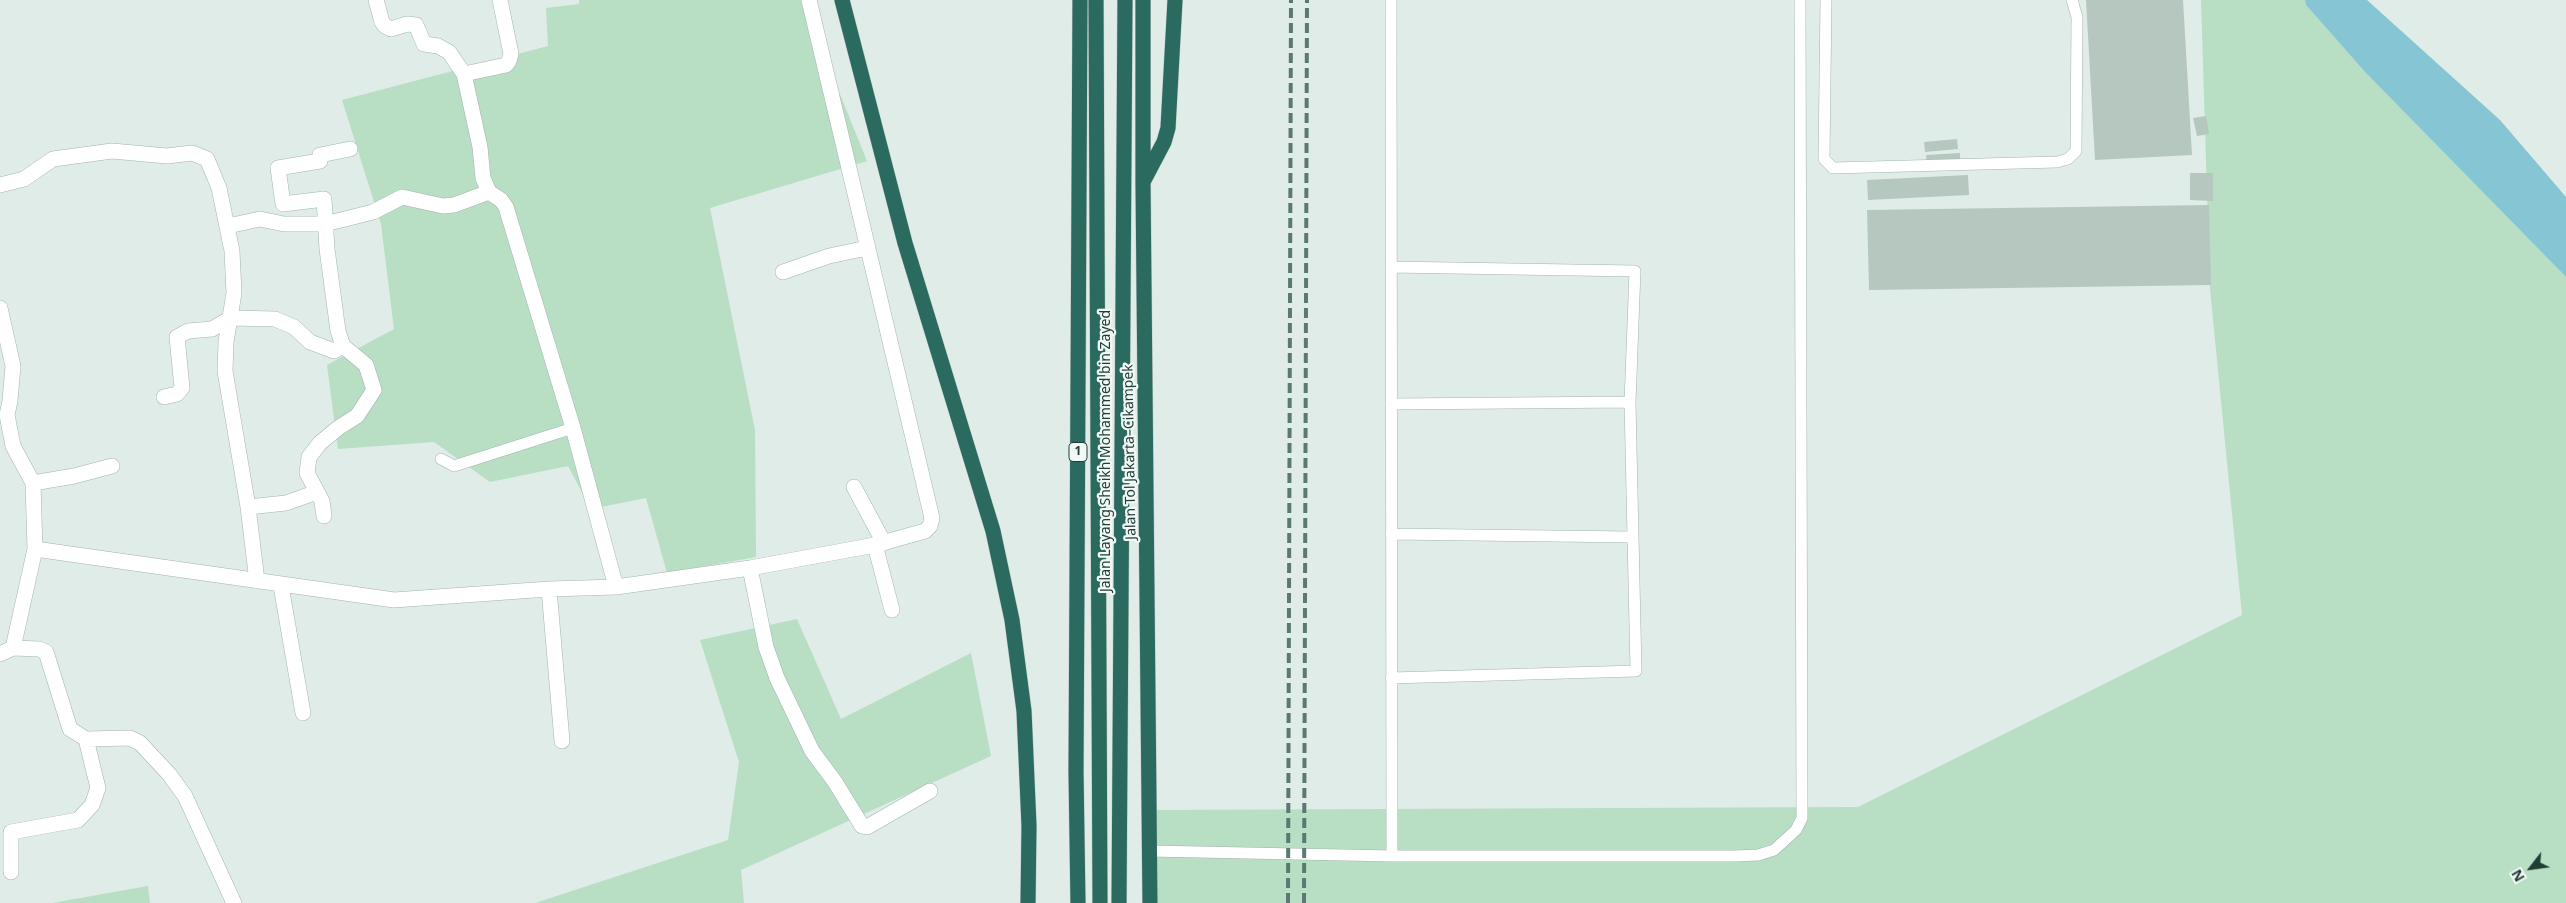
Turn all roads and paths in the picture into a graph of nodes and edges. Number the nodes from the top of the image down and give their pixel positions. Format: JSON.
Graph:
{"nodes":[{"id":1,"x":376,"y":0,"type":"edge"},
{"id":2,"x":500,"y":0,"type":"edge"},
{"id":3,"x":809,"y":0,"type":"edge"},
{"id":4,"x":842,"y":0,"type":"edge"},
{"id":5,"x":1080,"y":0,"type":"edge"},
{"id":6,"x":1096,"y":0,"type":"edge"},
{"id":7,"x":1125,"y":0,"type":"edge"},
{"id":8,"x":1143,"y":0,"type":"edge"},
{"id":9,"x":1174,"y":0,"type":"edge"},
{"id":10,"x":1391,"y":0,"type":"edge"},
{"id":11,"x":1800,"y":0,"type":"edge"},
{"id":12,"x":1826,"y":0,"type":"edge"},
{"id":13,"x":2072,"y":0,"type":"edge"},
{"id":14,"x":464,"y":74,"type":"junction"},
{"id":15,"x":350,"y":149,"type":"dead end"},
{"id":16,"x":1143,"y":183,"type":"junction"},
{"id":17,"x":0,"y":185,"type":"edge"},
{"id":18,"x":489,"y":192,"type":"junction"},
{"id":19,"x":325,"y":224,"type":"junction"},
{"id":20,"x":228,"y":226,"type":"junction"},
{"id":21,"x":867,"y":248,"type":"junction"},
{"id":22,"x":1391,"y":267,"type":"junction"},
{"id":23,"x":783,"y":272,"type":"dead end"},
{"id":24,"x":0,"y":308,"type":"edge"},
{"id":25,"x":230,"y":318,"type":"junction"},
{"id":26,"x":4,"y":340,"type":"edge"},
{"id":27,"x":343,"y":346,"type":"junction"},
{"id":28,"x":164,"y":397,"type":"dead end"},
{"id":29,"x":1630,"y":402,"type":"junction"},
{"id":30,"x":1391,"y":404,"type":"junction"},
{"id":31,"x":3,"y":415,"type":"edge"},
{"id":32,"x":574,"y":428,"type":"junction"},
{"id":33,"x":441,"y":460,"type":"dead end"},
{"id":34,"x":112,"y":466,"type":"dead end"},
{"id":35,"x":33,"y":483,"type":"junction"},
{"id":36,"x":854,"y":487,"type":"dead end"},
{"id":37,"x":317,"y":492,"type":"junction"},
{"id":38,"x":248,"y":507,"type":"junction"},
{"id":39,"x":324,"y":516,"type":"dead end"},
{"id":40,"x":1391,"y":534,"type":"junction"},
{"id":41,"x":1632,"y":537,"type":"junction"},
{"id":42,"x":880,"y":544,"type":"junction"},
{"id":43,"x":35,"y":549,"type":"junction"},
{"id":44,"x":750,"y":568,"type":"junction"},
{"id":45,"x":257,"y":581,"type":"junction"},
{"id":46,"x":281,"y":586,"type":"junction"},
{"id":47,"x":616,"y":587,"type":"junction"},
{"id":48,"x":549,"y":589,"type":"junction"},
{"id":49,"x":892,"y":610,"type":"dead end"},
{"id":50,"x":6,"y":651,"type":"edge"},
{"id":51,"x":1392,"y":678,"type":"junction"},
{"id":52,"x":303,"y":713,"type":"dead end"},
{"id":53,"x":86,"y":739,"type":"junction"},
{"id":54,"x":562,"y":740,"type":"dead end"},
{"id":55,"x":930,"y":791,"type":"dead end"},
{"id":56,"x":1150,"y":851,"type":"junction"},
{"id":57,"x":1392,"y":856,"type":"junction"},
{"id":58,"x":11,"y":872,"type":"dead end"},
{"id":59,"x":234,"y":903,"type":"edge"},
{"id":60,"x":1028,"y":903,"type":"edge"},
{"id":61,"x":1078,"y":903,"type":"edge"},
{"id":62,"x":1100,"y":903,"type":"edge"},
{"id":63,"x":1120,"y":903,"type":"edge"},
{"id":64,"x":1150,"y":903,"type":"edge"}],
"edges":[{"from":1,"to":14,"type":"street"},
{"from":2,"to":14,"type":"street"},
{"from":3,"to":21,"type":"street"},
{"from":4,"to":60,"type":"highway"},
{"from":5,"to":61,"type":"highway","number":"1"},
{"from":6,"to":62,"type":"highway","name":"Jalan Layang Sheikh Mohammed bin Zayed","number":"1"},
{"from":7,"to":63,"type":"highway","name":"Jalan Layang Sheikh Mohammed bin Zayed"},
{"from":8,"to":16,"type":"highway","name":"Jalan Tol Jakarta–Cikampek"},
{"from":9,"to":16,"type":"highway"},
{"from":10,"to":22,"type":"lane"},
{"from":11,"to":57,"type":"lane"},
{"from":12,"to":13,"type":"lane"},
{"from":14,"to":18,"type":"street"},
{"from":15,"to":19,"type":"street"},
{"from":16,"to":56,"type":"highway","name":"Jalan Tol Jakarta–Cikampek"},
{"from":17,"to":20,"type":"street"},
{"from":18,"to":19,"type":"street"},
{"from":18,"to":32,"type":"street"},
{"from":19,"to":20,"type":"street"},
{"from":19,"to":27,"type":"street"},
{"from":20,"to":25,"type":"street"},
{"from":21,"to":23,"type":"street"},
{"from":21,"to":42,"type":"street"},
{"from":22,"to":29,"type":"lane"},
{"from":22,"to":30,"type":"lane"},
{"from":24,"to":26,"type":"street"},
{"from":25,"to":27,"type":"street"},
{"from":25,"to":28,"type":"street"},
{"from":25,"to":38,"type":"street"},
{"from":26,"to":31,"type":"street"},
{"from":27,"to":37,"type":"street"},
{"from":29,"to":30,"type":"lane"},
{"from":29,"to":41,"type":"lane"},
{"from":30,"to":40,"type":"lane"},
{"from":31,"to":35,"type":"street"},
{"from":32,"to":33,"type":"lane"},
{"from":32,"to":47,"type":"street"},
{"from":34,"to":35,"type":"street"},
{"from":35,"to":43,"type":"street"},
{"from":36,"to":42,"type":"street"},
{"from":37,"to":38,"type":"street"},
{"from":37,"to":39,"type":"street"},
{"from":38,"to":45,"type":"street"},
{"from":40,"to":41,"type":"lane"},
{"from":40,"to":51,"type":"lane"},
{"from":41,"to":51,"type":"lane"},
{"from":42,"to":44,"type":"street"},
{"from":42,"to":49,"type":"street"},
{"from":43,"to":45,"type":"street"},
{"from":43,"to":50,"type":"street"},
{"from":44,"to":47,"type":"street"},
{"from":44,"to":55,"type":"street"},
{"from":45,"to":46,"type":"street"},
{"from":46,"to":48,"type":"street"},
{"from":46,"to":52,"type":"street"},
{"from":47,"to":48,"type":"street"},
{"from":48,"to":54,"type":"street"},
{"from":50,"to":53,"type":"street"},
{"from":51,"to":57,"type":"lane"},
{"from":53,"to":58,"type":"street"},
{"from":53,"to":59,"type":"street"},
{"from":56,"to":57,"type":"lane"},
{"from":56,"to":64,"type":"highway","name":"Jalan Tol Jakarta–Cikampek"}]}
